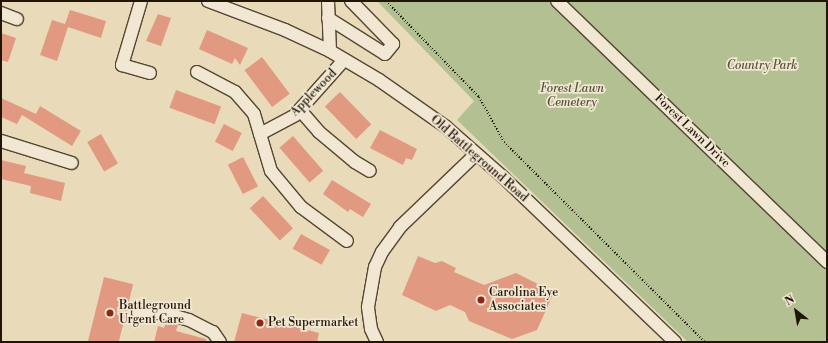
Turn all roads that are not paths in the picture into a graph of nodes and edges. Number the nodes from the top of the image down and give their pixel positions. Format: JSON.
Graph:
{"nodes":[{"id":1,"x":141,"y":1,"type":"edge"},
{"id":2,"x":208,"y":1,"type":"edge"},
{"id":3,"x":328,"y":1,"type":"edge"},
{"id":4,"x":351,"y":1,"type":"edge"},
{"id":5,"x":557,"y":1,"type":"edge"},
{"id":6,"x":242,"y":7,"type":"edge"},
{"id":7,"x":1,"y":13,"type":"edge"},
{"id":8,"x":328,"y":18,"type":"junction"},
{"id":9,"x":18,"y":19,"type":"dead end"},
{"id":10,"x":330,"y":51,"type":"junction"},
{"id":11,"x":344,"y":60,"type":"junction"},
{"id":12,"x":197,"y":72,"type":"dead end"},
{"id":13,"x":150,"y":73,"type":"dead end"},
{"id":14,"x":300,"y":110,"type":"junction"},
{"id":15,"x":260,"y":134,"type":"junction"},
{"id":16,"x":1,"y":141,"type":"edge"},
{"id":17,"x":476,"y":154,"type":"junction"},
{"id":18,"x":72,"y":163,"type":"dead end"},
{"id":19,"x":370,"y":171,"type":"dead end"},
{"id":20,"x":347,"y":241,"type":"dead end"},
{"id":21,"x":827,"y":262,"type":"edge"},
{"id":22,"x":138,"y":313,"type":"dead end"},
{"id":23,"x":220,"y":342,"type":"edge"},
{"id":24,"x":377,"y":342,"type":"edge"},
{"id":25,"x":675,"y":342,"type":"edge"}],
"edges":[{"from":1,"to":13,"type":"street"},
{"from":2,"to":6,"type":"street","name":"Old Battleground Road"},
{"from":3,"to":8,"type":"street"},
{"from":4,"to":8,"type":"street"},
{"from":5,"to":21,"type":"street","name":"Forest Lawn Drive"},
{"from":6,"to":10,"type":"street","name":"Old Battleground Road"},
{"from":7,"to":9,"type":"street"},
{"from":8,"to":10,"type":"street"},
{"from":10,"to":11,"type":"street","name":"Old Battleground Road"},
{"from":11,"to":14,"type":"street","name":"Applewood"},
{"from":11,"to":17,"type":"street","name":"Old Battleground Road"},
{"from":12,"to":15,"type":"street"},
{"from":14,"to":15,"type":"street","name":"Applewood"},
{"from":14,"to":19,"type":"street"},
{"from":15,"to":20,"type":"street"},
{"from":16,"to":18,"type":"street"},
{"from":17,"to":24,"type":"street"},
{"from":17,"to":25,"type":"street","name":"Old Battleground Road"},
{"from":22,"to":23,"type":"street"}]}
